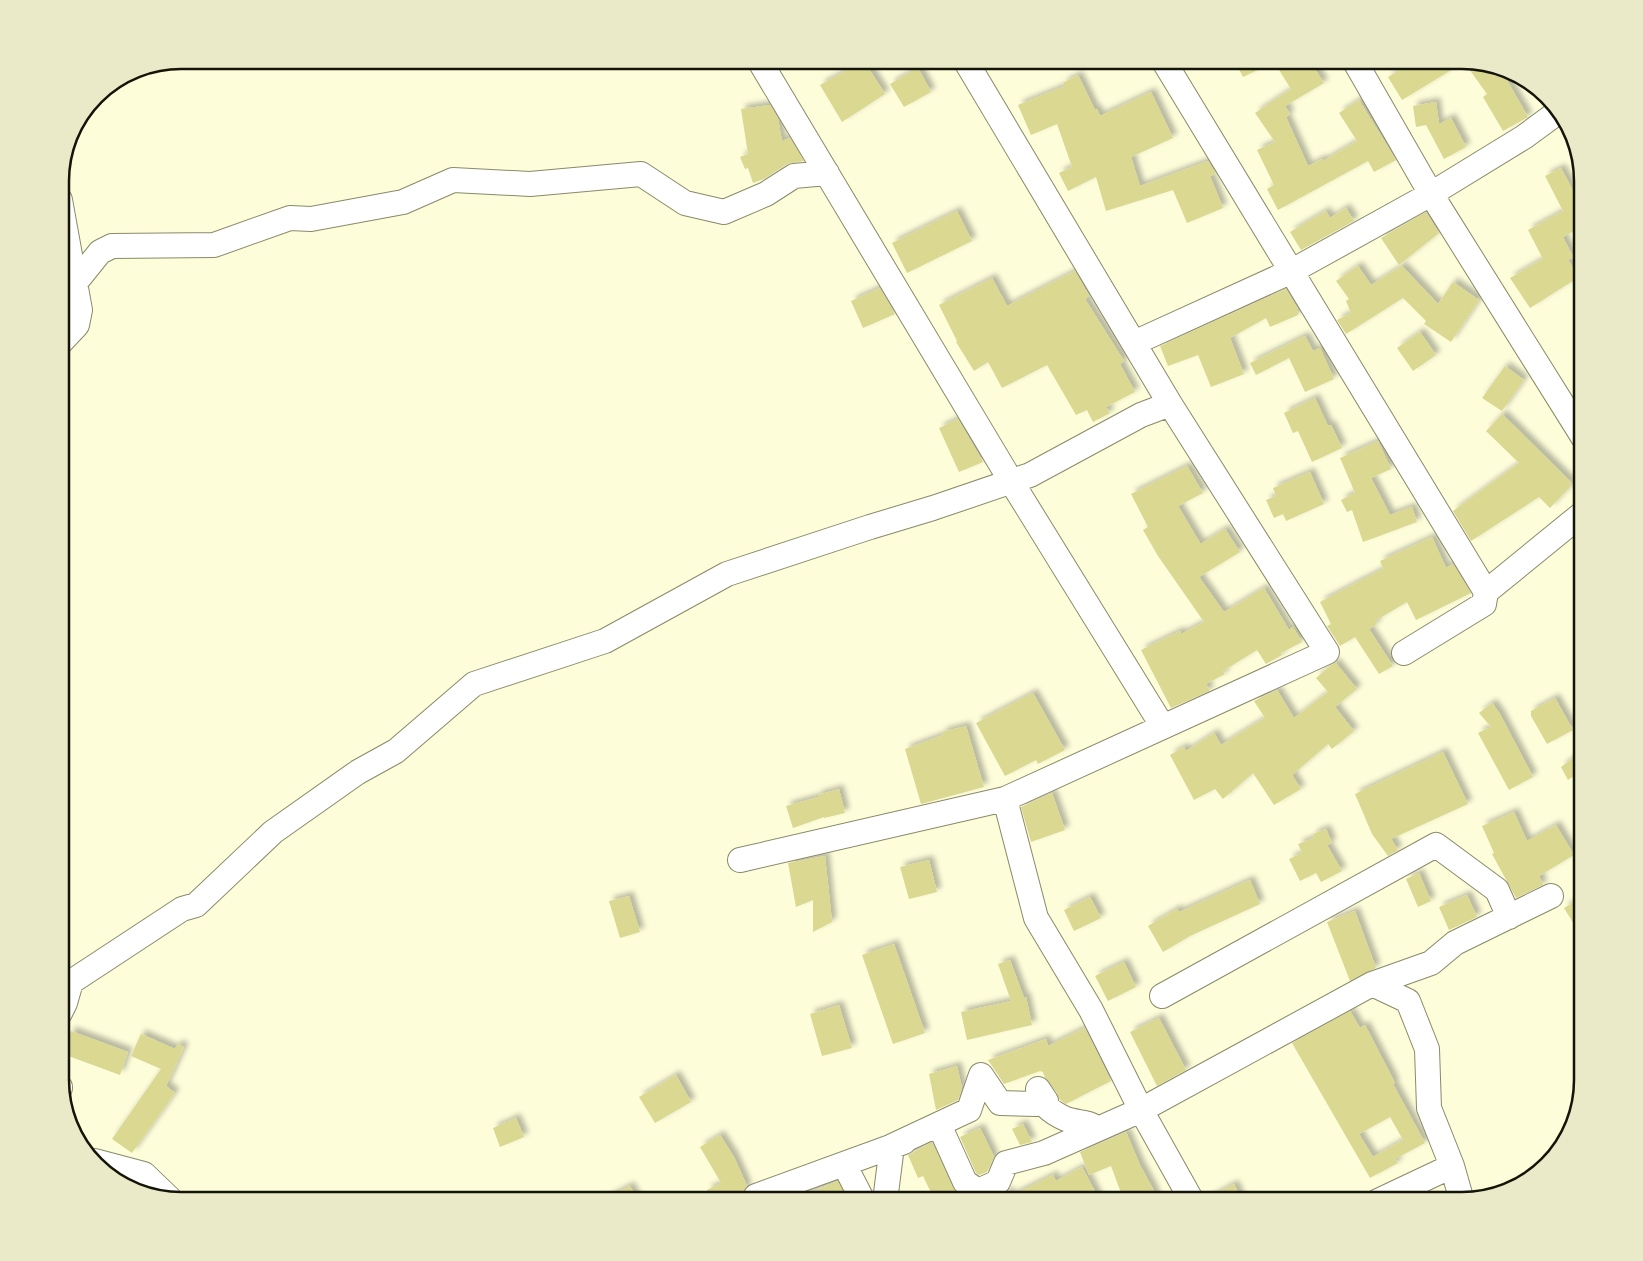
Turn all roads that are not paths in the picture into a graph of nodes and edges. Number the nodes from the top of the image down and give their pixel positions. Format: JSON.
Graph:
{"nodes":[{"id":1,"x":764,"y":69,"type":"edge"},
{"id":2,"x":970,"y":69,"type":"edge"},
{"id":3,"x":1169,"y":69,"type":"edge"},
{"id":4,"x":1359,"y":69,"type":"edge"},
{"id":5,"x":1553,"y":116,"type":"edge"},
{"id":6,"x":827,"y":173,"type":"junction"},
{"id":7,"x":1432,"y":194,"type":"junction"},
{"id":8,"x":69,"y":250,"type":"edge"},
{"id":9,"x":1292,"y":271,"type":"junction"},
{"id":10,"x":75,"y":283,"type":"junction"},
{"id":11,"x":69,"y":333,"type":"edge"},
{"id":12,"x":1134,"y":343,"type":"junction"},
{"id":13,"x":1170,"y":404,"type":"junction"},
{"id":14,"x":1574,"y":423,"type":"edge"},
{"id":15,"x":1012,"y":481,"type":"junction"},
{"id":16,"x":1574,"y":520,"type":"edge"},
{"id":17,"x":1486,"y":592,"type":"junction"},
{"id":18,"x":1404,"y":653,"type":"dead end"},
{"id":19,"x":1163,"y":727,"type":"junction"},
{"id":20,"x":1005,"y":799,"type":"junction"},
{"id":21,"x":740,"y":860,"type":"dead end"},
{"id":22,"x":1551,"y":896,"type":"dead end"},
{"id":23,"x":1509,"y":917,"type":"junction"},
{"id":24,"x":1372,"y":984,"type":"junction"},
{"id":25,"x":69,"y":986,"type":"edge"},
{"id":26,"x":1162,"y":996,"type":"dead end"},
{"id":27,"x":1141,"y":1110,"type":"junction"},
{"id":28,"x":940,"y":1122,"type":"junction"},
{"id":29,"x":1097,"y":1130,"type":"junction"},
{"id":30,"x":892,"y":1146,"type":"junction"},
{"id":31,"x":107,"y":1164,"type":"edge"},
{"id":32,"x":844,"y":1164,"type":"junction"},
{"id":33,"x":1452,"y":1166,"type":"junction"},
{"id":34,"x":161,"y":1190,"type":"edge"},
{"id":35,"x":767,"y":1192,"type":"edge"},
{"id":36,"x":858,"y":1192,"type":"edge"},
{"id":37,"x":886,"y":1192,"type":"edge"},
{"id":38,"x":1187,"y":1192,"type":"edge"},
{"id":39,"x":1397,"y":1192,"type":"edge"},
{"id":40,"x":1459,"y":1192,"type":"edge"}],
"edges":[{"from":1,"to":6,"type":"street"},
{"from":2,"to":12,"type":"street"},
{"from":3,"to":9,"type":"street"},
{"from":4,"to":7,"type":"street"},
{"from":5,"to":7,"type":"street"},
{"from":6,"to":10,"type":"street"},
{"from":6,"to":15,"type":"street"},
{"from":7,"to":9,"type":"street"},
{"from":7,"to":14,"type":"street"},
{"from":8,"to":10,"type":"street"},
{"from":9,"to":12,"type":"street"},
{"from":9,"to":17,"type":"street"},
{"from":10,"to":11,"type":"street"},
{"from":12,"to":13,"type":"street"},
{"from":13,"to":15,"type":"street"},
{"from":13,"to":19,"type":"street"},
{"from":15,"to":19,"type":"street"},
{"from":15,"to":25,"type":"street"},
{"from":16,"to":17,"type":"street"},
{"from":17,"to":18,"type":"street"},
{"from":19,"to":20,"type":"street"},
{"from":20,"to":21,"type":"street"},
{"from":20,"to":27,"type":"street"},
{"from":22,"to":23,"type":"street"},
{"from":23,"to":24,"type":"street"},
{"from":23,"to":26,"type":"street"},
{"from":24,"to":27,"type":"street"},
{"from":24,"to":33,"type":"street"},
{"from":27,"to":29,"type":"street"},
{"from":27,"to":38,"type":"street"},
{"from":28,"to":29,"type":"street"},
{"from":28,"to":29,"type":"street"},
{"from":28,"to":30,"type":"street"},
{"from":30,"to":32,"type":"street"},
{"from":30,"to":37,"type":"street"},
{"from":31,"to":34,"type":"street"},
{"from":32,"to":35,"type":"street"},
{"from":32,"to":36,"type":"street"},
{"from":33,"to":39,"type":"street"},
{"from":33,"to":40,"type":"street"}]}
